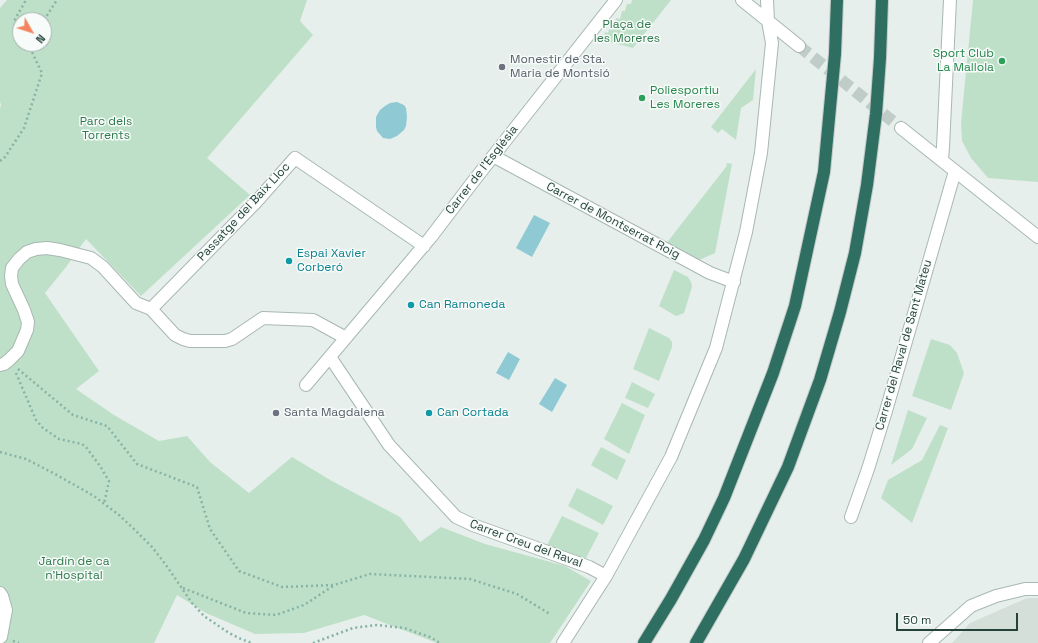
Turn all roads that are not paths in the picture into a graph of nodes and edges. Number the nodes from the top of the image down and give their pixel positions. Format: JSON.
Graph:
{"nodes":[{"id":1,"x":616,"y":0,"type":"edge"},
{"id":2,"x":742,"y":0,"type":"edge"},
{"id":3,"x":767,"y":0,"type":"edge"},
{"id":4,"x":837,"y":0,"type":"edge"},
{"id":5,"x":882,"y":0,"type":"edge"},
{"id":6,"x":950,"y":0,"type":"edge"},
{"id":7,"x":768,"y":21,"type":"junction"},
{"id":8,"x":800,"y":46,"type":"tunnel mouth"},
{"id":9,"x":901,"y":128,"type":"tunnel mouth"},
{"id":10,"x":493,"y":156,"type":"junction"},
{"id":11,"x":942,"y":160,"type":"junction"},
{"id":12,"x":955,"y":171,"type":"junction"},
{"id":13,"x":1038,"y":237,"type":"edge"},
{"id":14,"x":424,"y":246,"type":"junction"},
{"id":15,"x":734,"y":282,"type":"junction"},
{"id":16,"x":151,"y":309,"type":"junction"},
{"id":17,"x":346,"y":338,"type":"junction"},
{"id":18,"x":330,"y":357,"type":"junction"},
{"id":19,"x":0,"y":365,"type":"edge"},
{"id":20,"x":306,"y":386,"type":"dead end"},
{"id":21,"x":851,"y":517,"type":"dead end"},
{"id":22,"x":606,"y":576,"type":"junction"},
{"id":23,"x":1038,"y":589,"type":"edge"},
{"id":24,"x":0,"y":593,"type":"edge"},
{"id":25,"x":1,"y":637,"type":"edge"},
{"id":26,"x":563,"y":643,"type":"edge"},
{"id":27,"x":644,"y":643,"type":"edge"},
{"id":28,"x":696,"y":643,"type":"edge"},
{"id":29,"x":929,"y":643,"type":"edge"}],
"edges":[{"from":1,"to":10,"type":"street","name":"Carrer de l'Església"},
{"from":2,"to":7,"type":"street"},
{"from":3,"to":7,"type":"street"},
{"from":4,"to":27,"type":"highway"},
{"from":5,"to":28,"type":"highway"},
{"from":6,"to":11,"type":"street"},
{"from":7,"to":8,"type":"street"},
{"from":7,"to":15,"type":"street"},
{"from":9,"to":11,"type":"street"},
{"from":10,"to":14,"type":"street","name":"Carrer de l'Església"},
{"from":10,"to":15,"type":"street","name":"Carrer de Montserrat Roig"},
{"from":11,"to":12,"type":"street"},
{"from":12,"to":13,"type":"street"},
{"from":12,"to":21,"type":"street","name":"Carrer del Raval de Sant Mateu"},
{"from":14,"to":16,"type":"street","name":"Passatge del Baix Lloc"},
{"from":14,"to":17,"type":"street","name":"Carrer de l'Església"},
{"from":15,"to":22,"type":"street"},
{"from":16,"to":17,"type":"street"},
{"from":16,"to":19,"type":"street"},
{"from":17,"to":18,"type":"street","name":"Carrer de l'Església"},
{"from":18,"to":20,"type":"street","name":"Carrer de l'Església"},
{"from":18,"to":22,"type":"street","name":"Carrer Creu del Raval"},
{"from":22,"to":26,"type":"street"},
{"from":23,"to":29,"type":"street"},
{"from":24,"to":25,"type":"street"}]}
